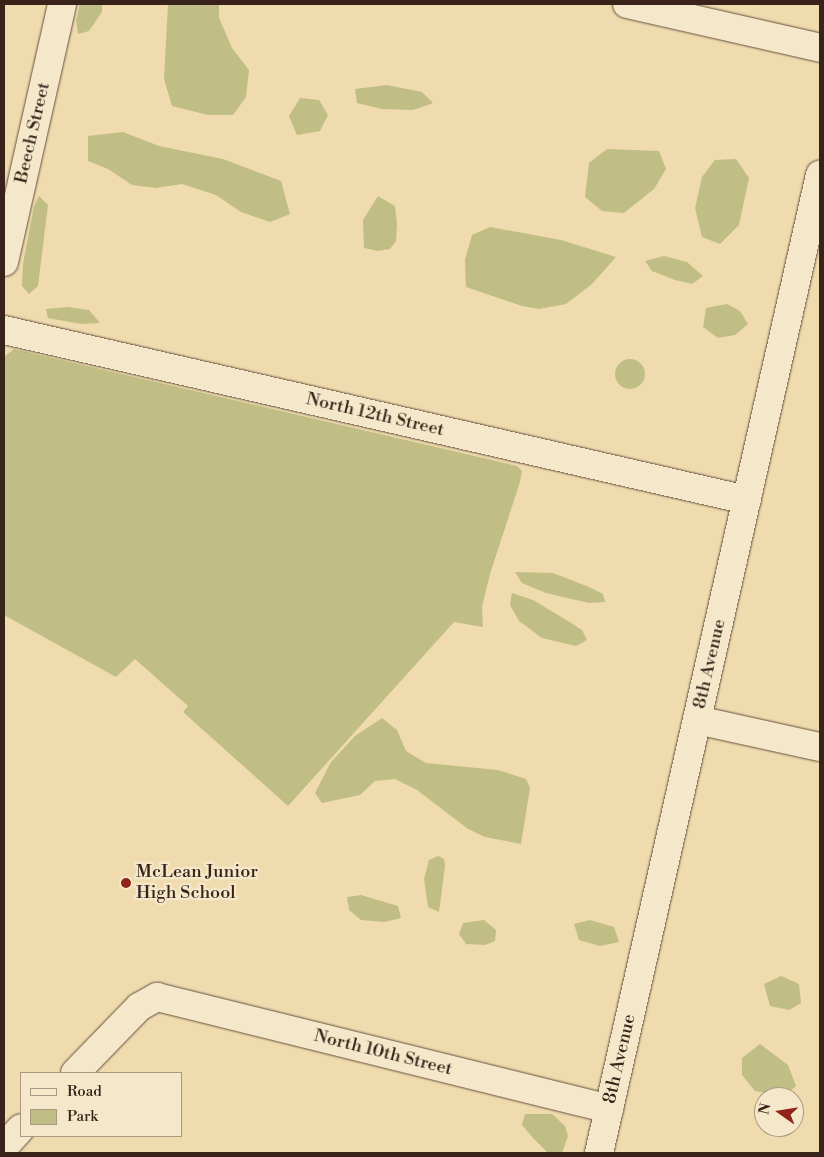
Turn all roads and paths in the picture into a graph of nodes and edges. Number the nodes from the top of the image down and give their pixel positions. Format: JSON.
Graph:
{"nodes":[{"id":1,"x":62,"y":4,"type":"edge"},
{"id":2,"x":627,"y":4,"type":"edge"},
{"id":3,"x":820,"y":48,"type":"edge"},
{"id":4,"x":820,"y":175,"type":"edge"},
{"id":5,"x":4,"y":262,"type":"edge"},
{"id":6,"x":4,"y":330,"type":"edge"},
{"id":7,"x":747,"y":500,"type":"junction"},
{"id":8,"x":697,"y":720,"type":"junction"},
{"id":9,"x":820,"y":747,"type":"edge"},
{"id":10,"x":76,"y":1072,"type":"edge"},
{"id":11,"x":609,"y":1109,"type":"junction"},
{"id":12,"x":20,"y":1129,"type":"edge"},
{"id":13,"x":4,"y":1146,"type":"edge"},
{"id":14,"x":599,"y":1153,"type":"edge"}],
"edges":[{"from":1,"to":5,"type":"street","name":"Beech Street"},
{"from":2,"to":3,"type":"street"},
{"from":4,"to":7,"type":"street","name":"8th Avenue"},
{"from":6,"to":7,"type":"street","name":"North 12th Street"},
{"from":7,"to":8,"type":"street","name":"8th Avenue"},
{"from":8,"to":9,"type":"street"},
{"from":8,"to":11,"type":"street","name":"8th Avenue"},
{"from":10,"to":11,"type":"street","name":"North 10th Street"},
{"from":11,"to":14,"type":"street","name":"8th Avenue"},
{"from":12,"to":13,"type":"street"}]}
